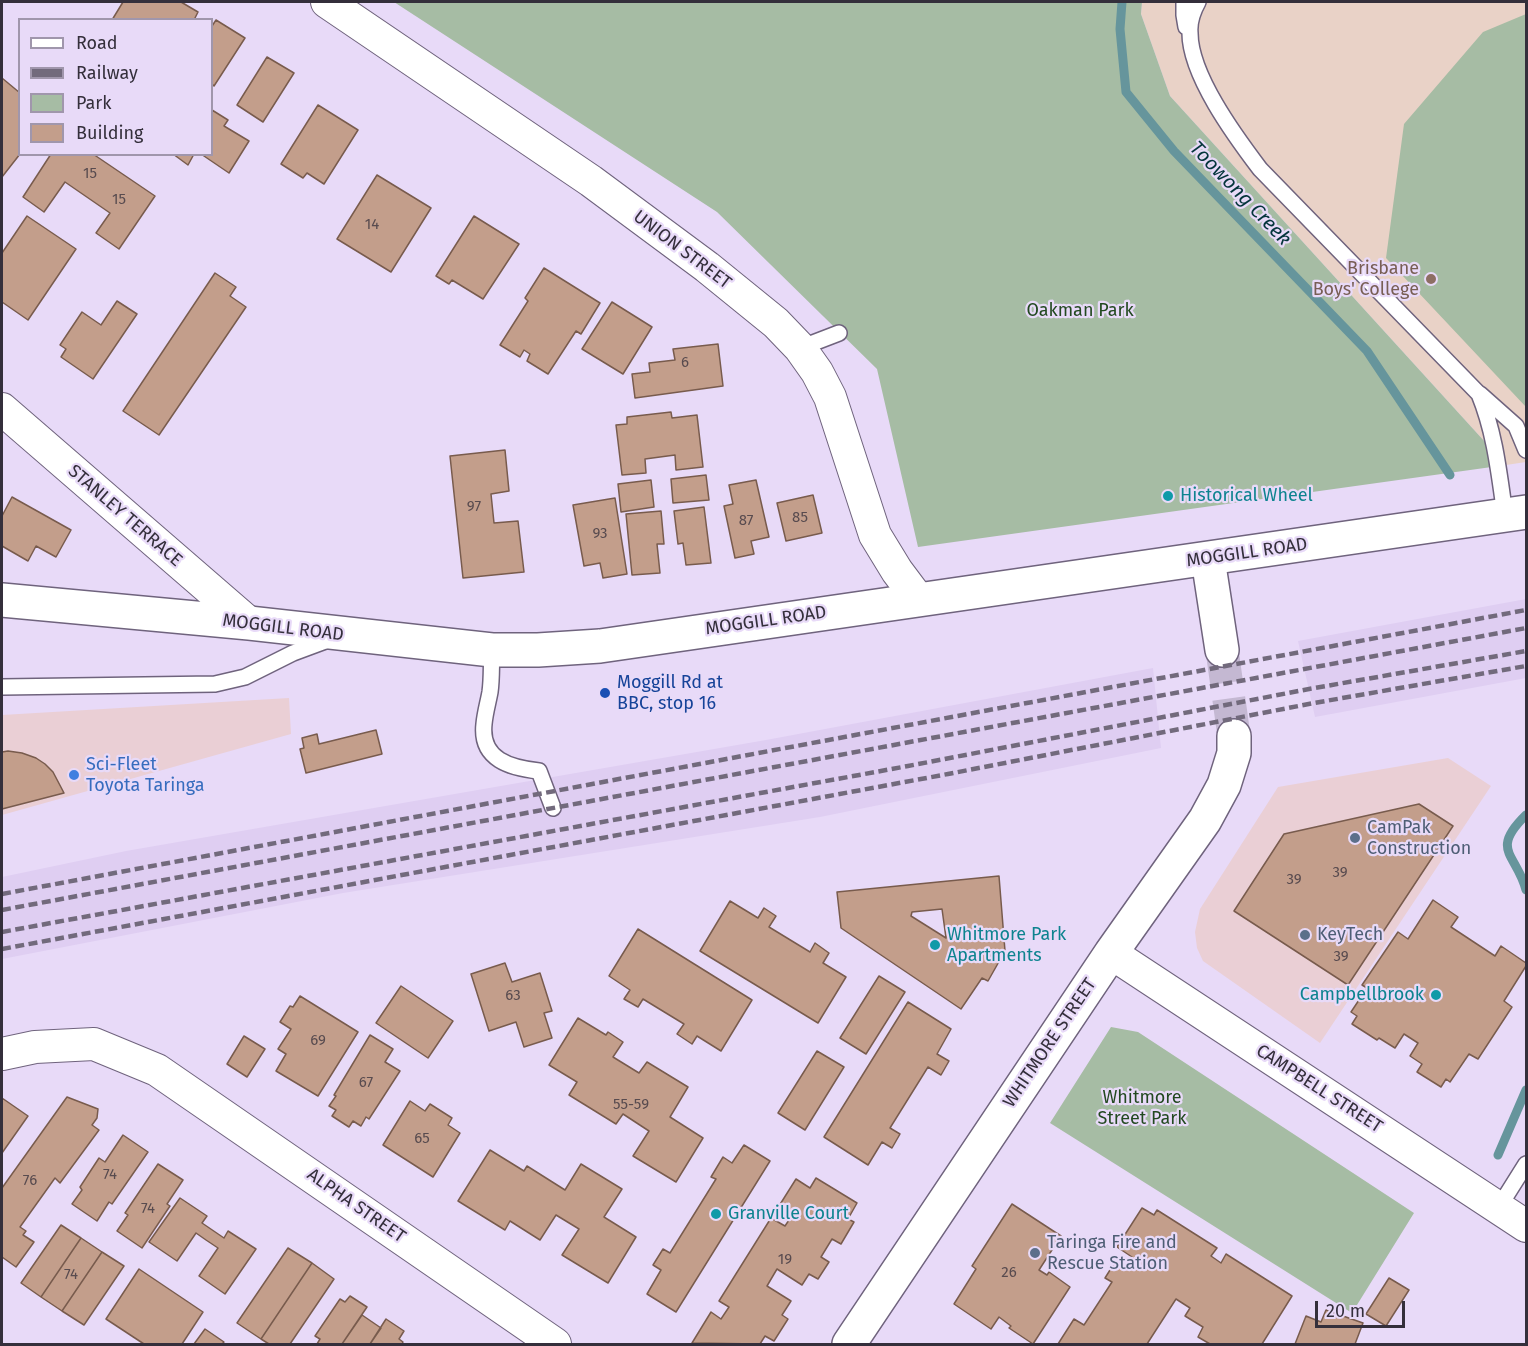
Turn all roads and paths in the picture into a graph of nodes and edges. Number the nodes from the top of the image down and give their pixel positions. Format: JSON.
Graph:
{"nodes":[{"id":1,"x":327,"y":2,"type":"edge"},
{"id":2,"x":1184,"y":2,"type":"edge"},
{"id":3,"x":1198,"y":2,"type":"edge"},
{"id":4,"x":1190,"y":41,"type":"junction"},
{"id":5,"x":839,"y":333,"type":"dead end"},
{"id":6,"x":800,"y":348,"type":"junction"},
{"id":7,"x":1476,"y":390,"type":"junction"},
{"id":8,"x":2,"y":409,"type":"edge"},
{"id":9,"x":1527,"y":450,"type":"edge"},
{"id":10,"x":1516,"y":513,"type":"edge"},
{"id":11,"x":1208,"y":559,"type":"junction"},
{"id":12,"x":918,"y":599,"type":"junction"},
{"id":13,"x":2,"y":600,"type":"edge"},
{"id":14,"x":249,"y":623,"type":"junction"},
{"id":15,"x":342,"y":635,"type":"junction"},
{"id":16,"x":492,"y":650,"type":"junction"},
{"id":17,"x":1222,"y":650,"type":"tunnel mouth"},
{"id":18,"x":2,"y":687,"type":"edge"},
{"id":19,"x":1234,"y":736,"type":"tunnel mouth"},
{"id":20,"x":553,"y":808,"type":"dead end"},
{"id":21,"x":1111,"y":953,"type":"junction"},
{"id":22,"x":2,"y":1054,"type":"edge"},
{"id":23,"x":1527,"y":1164,"type":"edge"},
{"id":24,"x":1499,"y":1207,"type":"junction"},
{"id":25,"x":1527,"y":1226,"type":"edge"},
{"id":26,"x":555,"y":1344,"type":"edge"},
{"id":27,"x":849,"y":1344,"type":"edge"}],
"edges":[{"from":1,"to":6,"type":"street","name":"UNION STREET"},
{"from":2,"to":4,"type":"lane"},
{"from":3,"to":4,"type":"lane"},
{"from":4,"to":7,"type":"lane"},
{"from":5,"to":6,"type":"lane"},
{"from":6,"to":12,"type":"street","name":"UNION STREET"},
{"from":7,"to":9,"type":"lane"},
{"from":7,"to":10,"type":"lane"},
{"from":8,"to":14,"type":"street","name":"STANLEY TERRACE"},
{"from":10,"to":11,"type":"main road","name":"MOGGILL ROAD"},
{"from":11,"to":12,"type":"main road","name":"MOGGILL ROAD"},
{"from":11,"to":17,"type":"main road"},
{"from":12,"to":16,"type":"main road","name":"MOGGILL ROAD"},
{"from":13,"to":14,"type":"main road","name":"MOGGILL ROAD"},
{"from":14,"to":15,"type":"main road","name":"MOGGILL ROAD"},
{"from":15,"to":16,"type":"main road","name":"MOGGILL ROAD"},
{"from":15,"to":18,"type":"lane"},
{"from":16,"to":20,"type":"lane"},
{"from":19,"to":21,"type":"main road","name":"WHITMORE STREET"},
{"from":21,"to":24,"type":"street","name":"CAMPBELL STREET"},
{"from":21,"to":27,"type":"main road","name":"WHITMORE STREET"},
{"from":22,"to":26,"type":"street","name":"ALPHA STREET"},
{"from":23,"to":24,"type":"lane"},
{"from":24,"to":25,"type":"street","name":"CAMPBELL STREET"}]}
